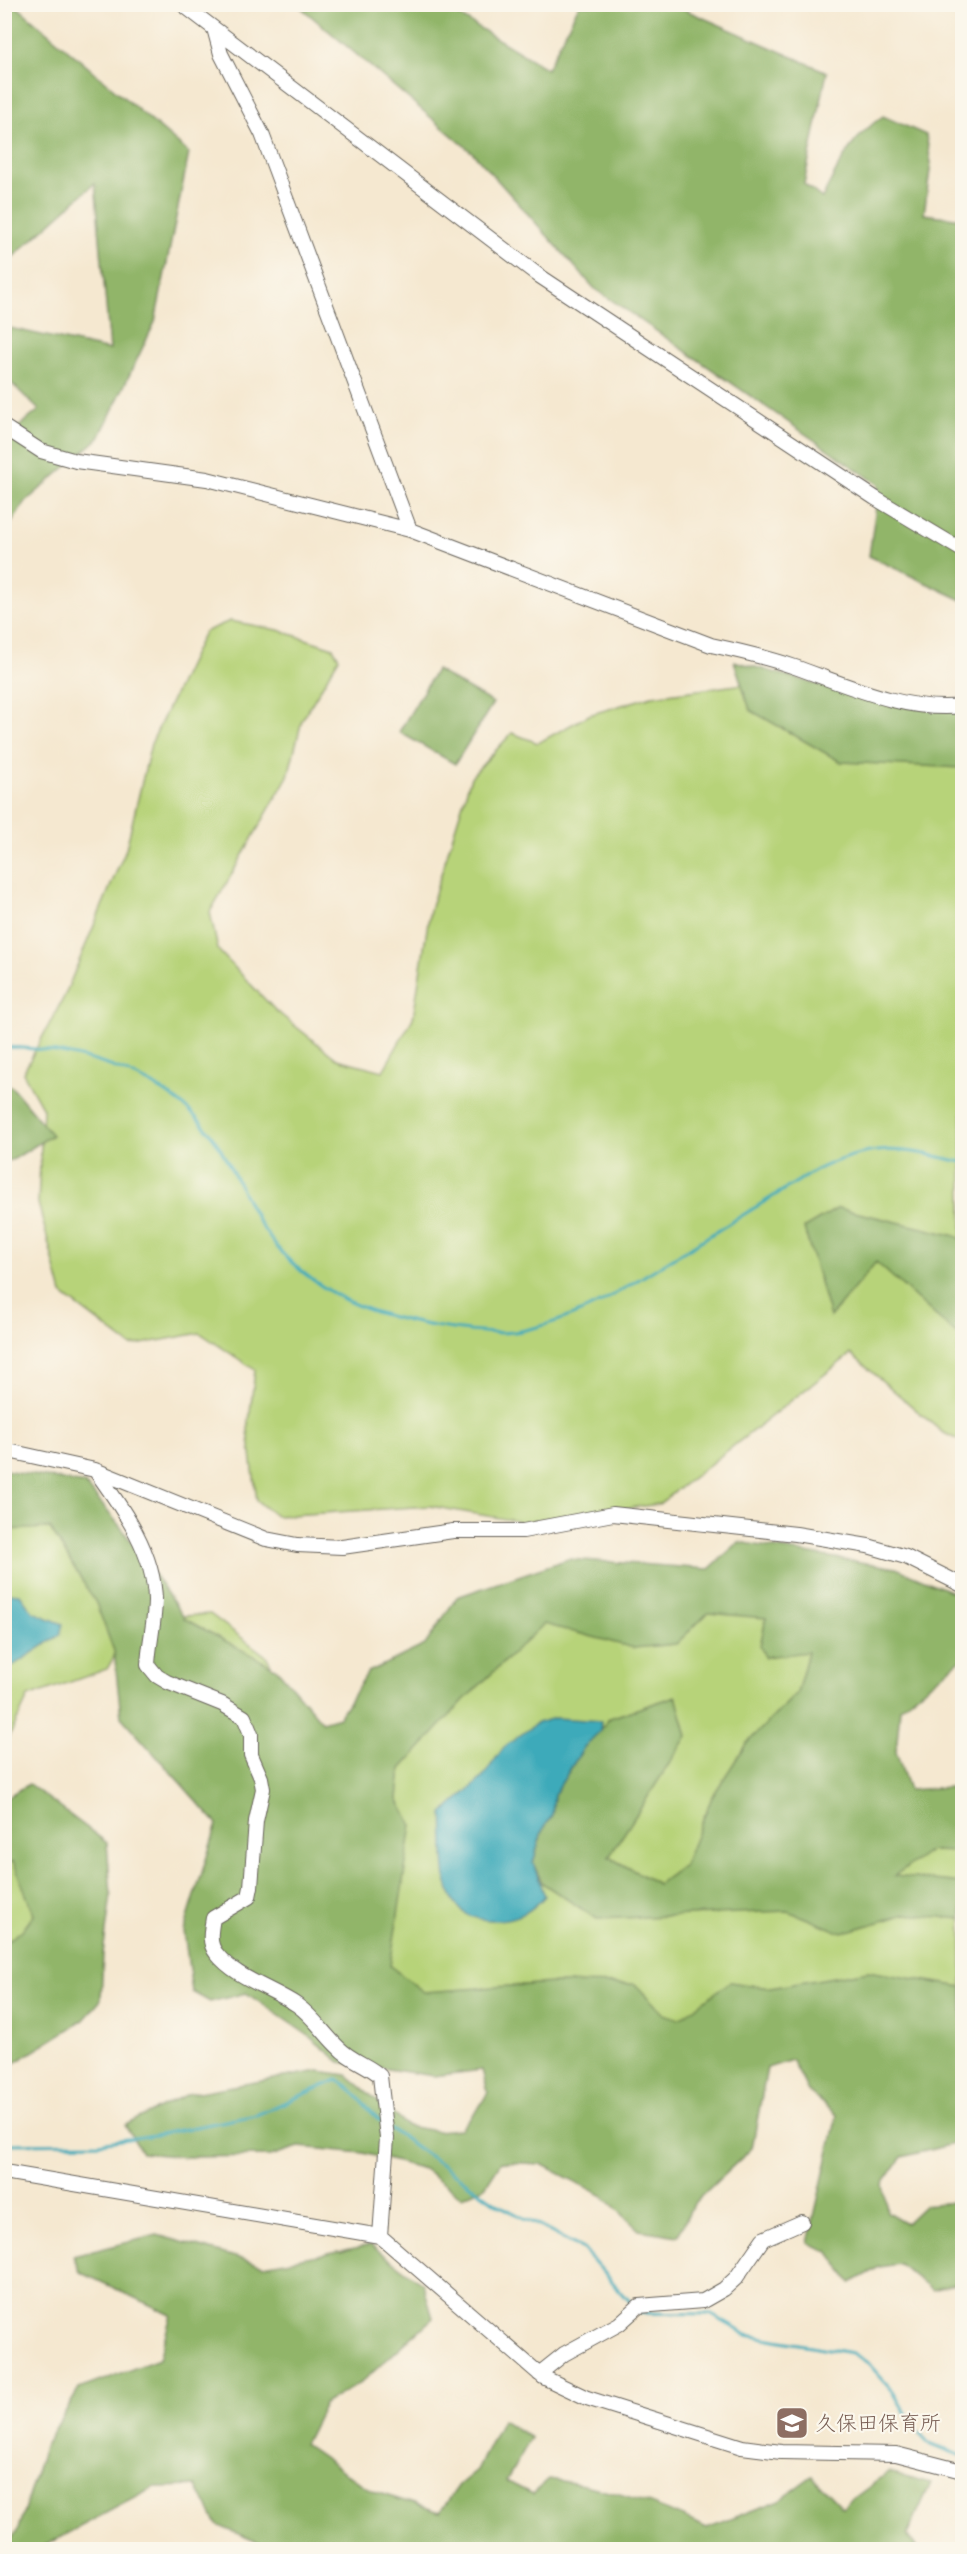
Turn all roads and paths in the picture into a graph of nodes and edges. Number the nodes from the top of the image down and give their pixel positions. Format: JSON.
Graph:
{"nodes":[{"id":1,"x":182,"y":4,"type":"edge"},
{"id":2,"x":215,"y":32,"type":"junction"},
{"id":3,"x":4,"y":427,"type":"edge"},
{"id":4,"x":410,"y":530,"type":"junction"},
{"id":5,"x":963,"y":550,"type":"edge"},
{"id":6,"x":963,"y":706,"type":"edge"},
{"id":7,"x":4,"y":1450,"type":"edge"},
{"id":8,"x":95,"y":1470,"type":"junction"},
{"id":9,"x":963,"y":1585,"type":"edge"},
{"id":10,"x":4,"y":2172,"type":"edge"},
{"id":11,"x":802,"y":2222,"type":"dead end"},
{"id":12,"x":380,"y":2236,"type":"junction"},
{"id":13,"x":539,"y":2374,"type":"junction"},
{"id":14,"x":963,"y":2471,"type":"edge"}],
"edges":[{"from":1,"to":2,"type":"street"},
{"from":2,"to":4,"type":"street"},
{"from":2,"to":5,"type":"street"},
{"from":3,"to":4,"type":"street"},
{"from":4,"to":6,"type":"street"},
{"from":7,"to":8,"type":"street"},
{"from":8,"to":9,"type":"street"},
{"from":8,"to":12,"type":"street"},
{"from":10,"to":12,"type":"street"},
{"from":11,"to":13,"type":"street"},
{"from":12,"to":13,"type":"street"},
{"from":13,"to":14,"type":"street"}]}
